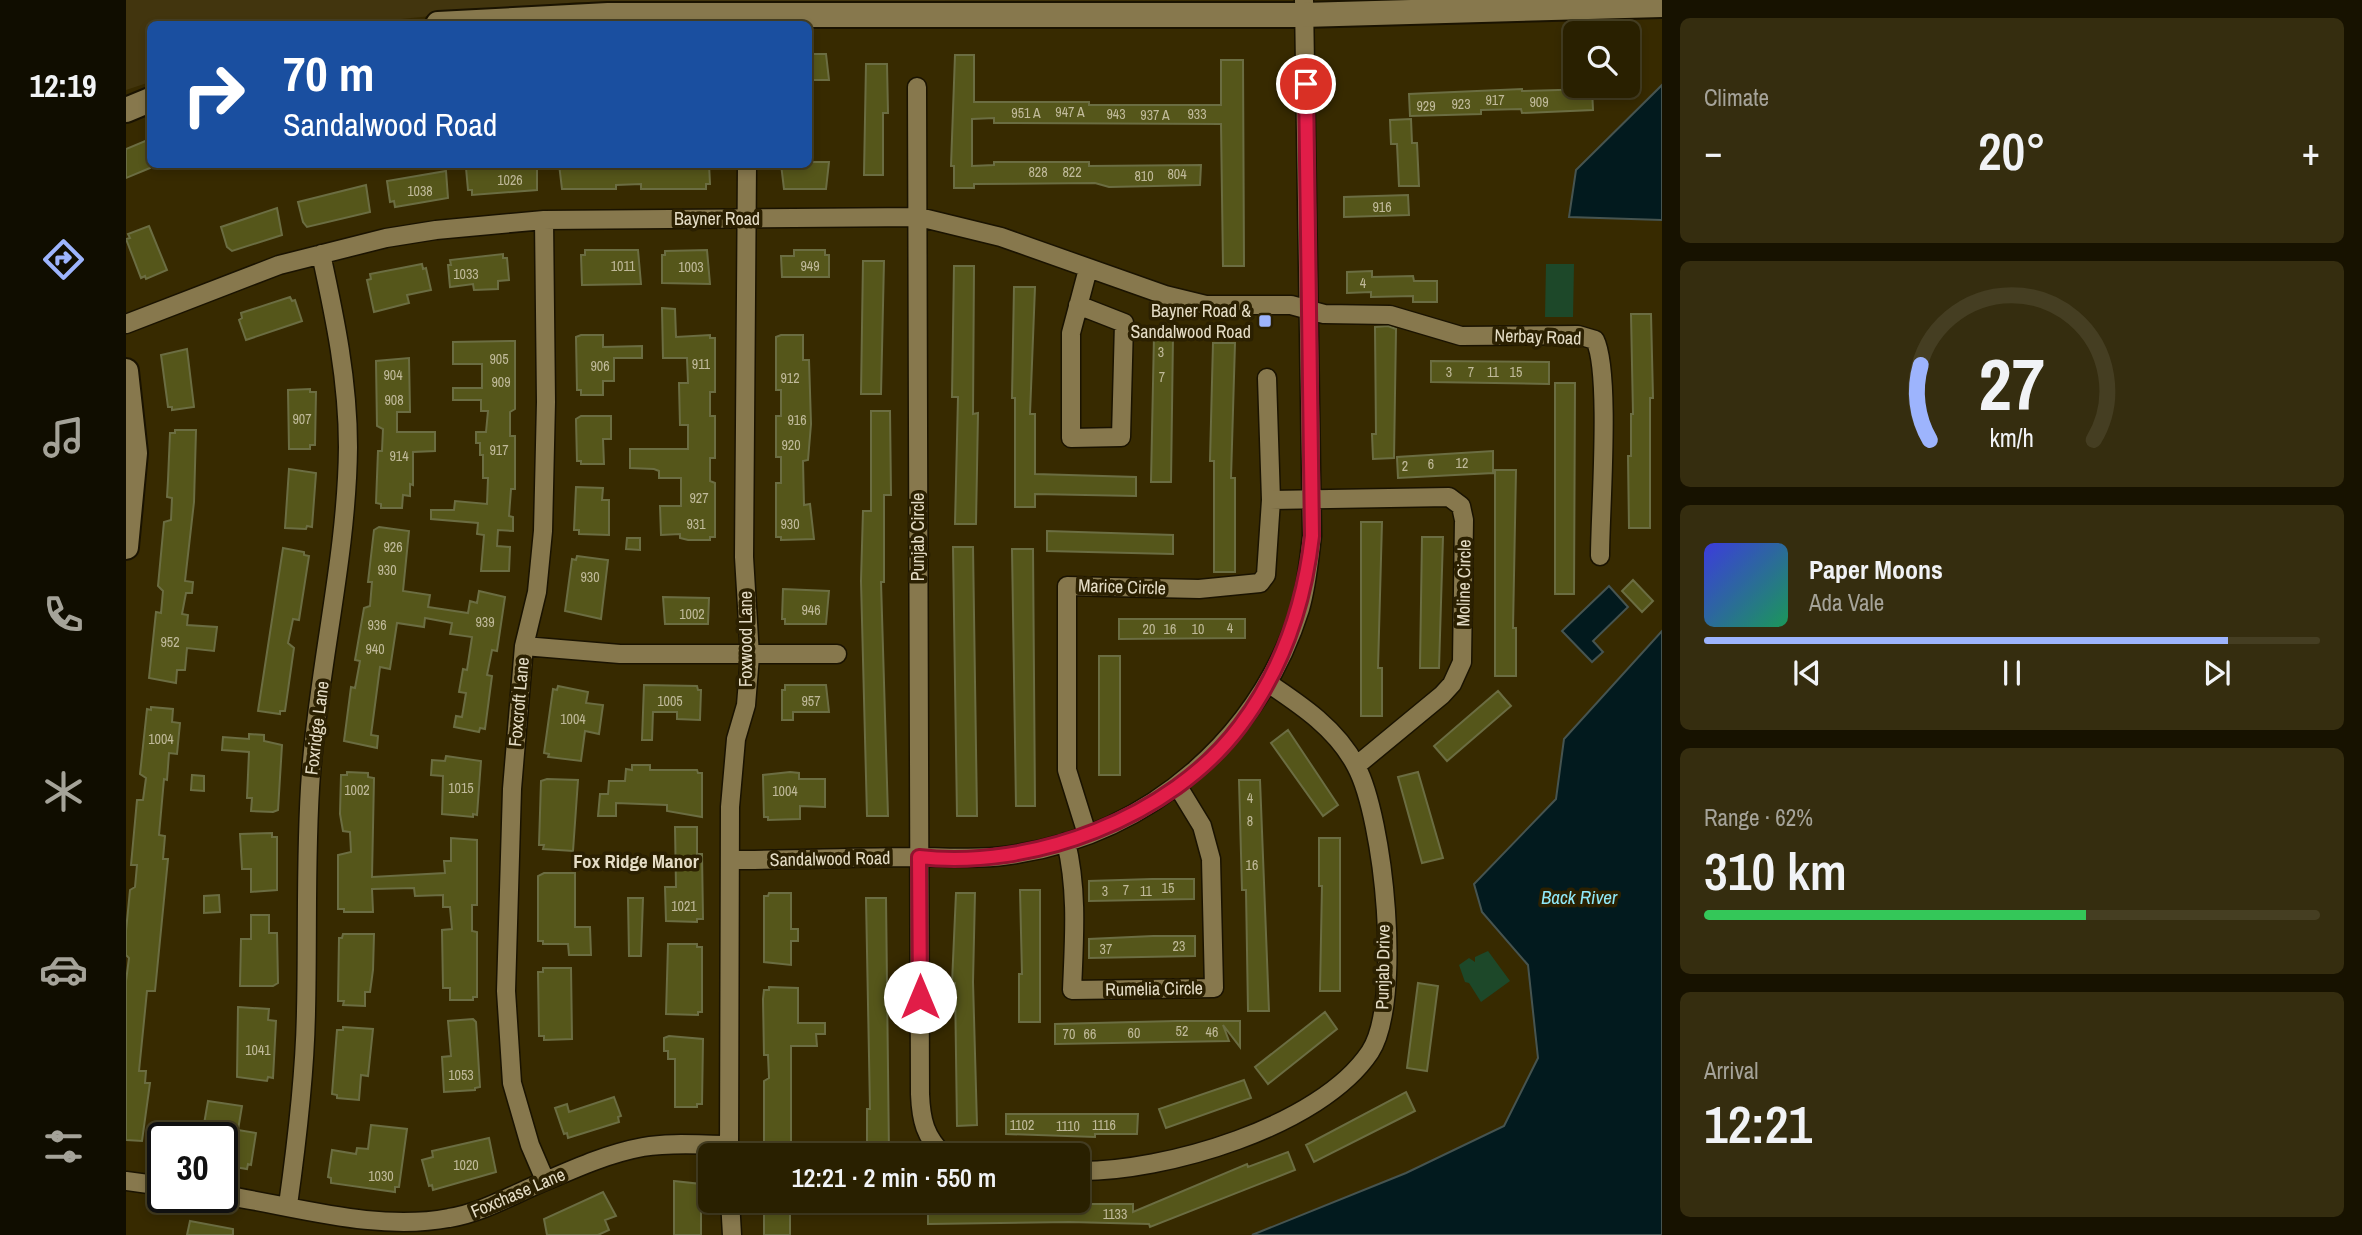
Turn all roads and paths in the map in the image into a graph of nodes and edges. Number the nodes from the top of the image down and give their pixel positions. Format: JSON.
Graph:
{"nodes":[{"id":1,"x":1662,"y":5,"type":"edge"},
{"id":2,"x":1304,"y":7,"type":"edge"},
{"id":3,"x":747,"y":20,"type":"edge"},
{"id":4,"x":495,"y":21,"type":"edge"},
{"id":5,"x":917,"y":88,"type":"dead end"},
{"id":6,"x":147,"y":101,"type":"edge"},
{"id":7,"x":126,"y":110,"type":"edge"},
{"id":8,"x":747,"y":168,"type":"edge"},
{"id":9,"x":919,"y":217,"type":"junction"},
{"id":10,"x":544,"y":220,"type":"junction"},
{"id":11,"x":747,"y":220,"type":"junction"},
{"id":12,"x":321,"y":254,"type":"junction"},
{"id":13,"x":1088,"y":269,"type":"junction"},
{"id":14,"x":1078,"y":305,"type":"junction"},
{"id":15,"x":1310,"y":308,"type":"junction"},
{"id":16,"x":126,"y":324,"type":"edge"},
{"id":17,"x":126,"y":372,"type":"edge"},
{"id":18,"x":1267,"y":378,"type":"dead end"},
{"id":19,"x":130,"y":455,"type":"edge"},
{"id":20,"x":1313,"y":498,"type":"junction"},
{"id":21,"x":1271,"y":500,"type":"junction"},
{"id":22,"x":126,"y":547,"type":"edge"},
{"id":23,"x":1600,"y":556,"type":"dead end"},
{"id":24,"x":524,"y":646,"type":"junction"},
{"id":25,"x":837,"y":654,"type":"dead end"},
{"id":26,"x":750,"y":656,"type":"junction"},
{"id":27,"x":1268,"y":683,"type":"junction"},
{"id":28,"x":1356,"y":766,"type":"junction"},
{"id":29,"x":1177,"y":785,"type":"junction"},
{"id":30,"x":1087,"y":834,"type":"junction"},
{"id":31,"x":1066,"y":842,"type":"junction"},
{"id":32,"x":919,"y":857,"type":"junction"},
{"id":33,"x":730,"y":860,"type":"junction"},
{"id":34,"x":729,"y":1143,"type":"edge"},
{"id":35,"x":933,"y":1143,"type":"edge"},
{"id":36,"x":698,"y":1149,"type":"edge"},
{"id":37,"x":1090,"y":1170,"type":"edge"},
{"id":38,"x":126,"y":1181,"type":"edge"},
{"id":39,"x":545,"y":1181,"type":"junction"},
{"id":40,"x":147,"y":1184,"type":"edge"},
{"id":41,"x":238,"y":1197,"type":"edge"},
{"id":42,"x":288,"y":1205,"type":"junction"},
{"id":43,"x":731,"y":1213,"type":"edge"},
{"id":44,"x":732,"y":1235,"type":"edge"}],
"edges":[{"from":1,"to":2,"type":"street"},
{"from":2,"to":3,"type":"street"},
{"from":2,"to":15,"type":"street","name":"Sandalwood Road"},
{"from":3,"to":4,"type":"street"},
{"from":5,"to":9,"type":"street","name":"Punjab Circle"},
{"from":6,"to":7,"type":"street"},
{"from":8,"to":11,"type":"street","name":"Foxwood Lane"},
{"from":9,"to":11,"type":"street","name":"Bayner Road"},
{"from":9,"to":13,"type":"street","name":"Bayner Road"},
{"from":9,"to":32,"type":"street","name":"Punjab Circle"},
{"from":10,"to":11,"type":"street","name":"Bayner Road"},
{"from":10,"to":12,"type":"street","name":"Bayner Road"},
{"from":10,"to":24,"type":"street","name":"Foxcroft Lane"},
{"from":11,"to":26,"type":"street","name":"Foxwood Lane"},
{"from":12,"to":16,"type":"street","name":"Bayner Road"},
{"from":12,"to":42,"type":"street","name":"Foxridge Lane"},
{"from":13,"to":14,"type":"street"},
{"from":13,"to":15,"type":"street","name":"Bayner Road"},
{"from":14,"to":14,"type":"street"},
{"from":15,"to":20,"type":"street","name":"Sandalwood Road"},
{"from":15,"to":23,"type":"street","name":"Nerbay Road"},
{"from":17,"to":19,"type":"street"},
{"from":18,"to":21,"type":"street","name":"Marice Circle"},
{"from":19,"to":22,"type":"street"},
{"from":20,"to":21,"type":"street"},
{"from":20,"to":27,"type":"street","name":"Sandalwood Road"},
{"from":20,"to":28,"type":"street","name":"Moline Circle"},
{"from":21,"to":30,"type":"street","name":"Marice Circle"},
{"from":24,"to":26,"type":"street"},
{"from":24,"to":39,"type":"street","name":"Foxcroft Lane"},
{"from":25,"to":26,"type":"street"},
{"from":26,"to":33,"type":"street","name":"Foxwood Lane"},
{"from":27,"to":28,"type":"street","name":"Punjab Drive"},
{"from":27,"to":29,"type":"street","name":"Sandalwood Road"},
{"from":28,"to":37,"type":"street","name":"Punjab Drive"},
{"from":29,"to":30,"type":"street","name":"Sandalwood Road"},
{"from":29,"to":31,"type":"street","name":"Rumelia Circle"},
{"from":30,"to":31,"type":"street","name":"Sandalwood Road"},
{"from":31,"to":32,"type":"street","name":"Sandalwood Road"},
{"from":32,"to":33,"type":"street","name":"Sandalwood Road"},
{"from":32,"to":35,"type":"street"},
{"from":33,"to":34,"type":"street","name":"Foxwood Lane"},
{"from":36,"to":39,"type":"street","name":"Foxchase Lane"},
{"from":38,"to":40,"type":"street"},
{"from":39,"to":42,"type":"street","name":"Foxchase Lane"},
{"from":41,"to":42,"type":"street","name":"Foxchase Lane"},
{"from":43,"to":44,"type":"street"}]}
